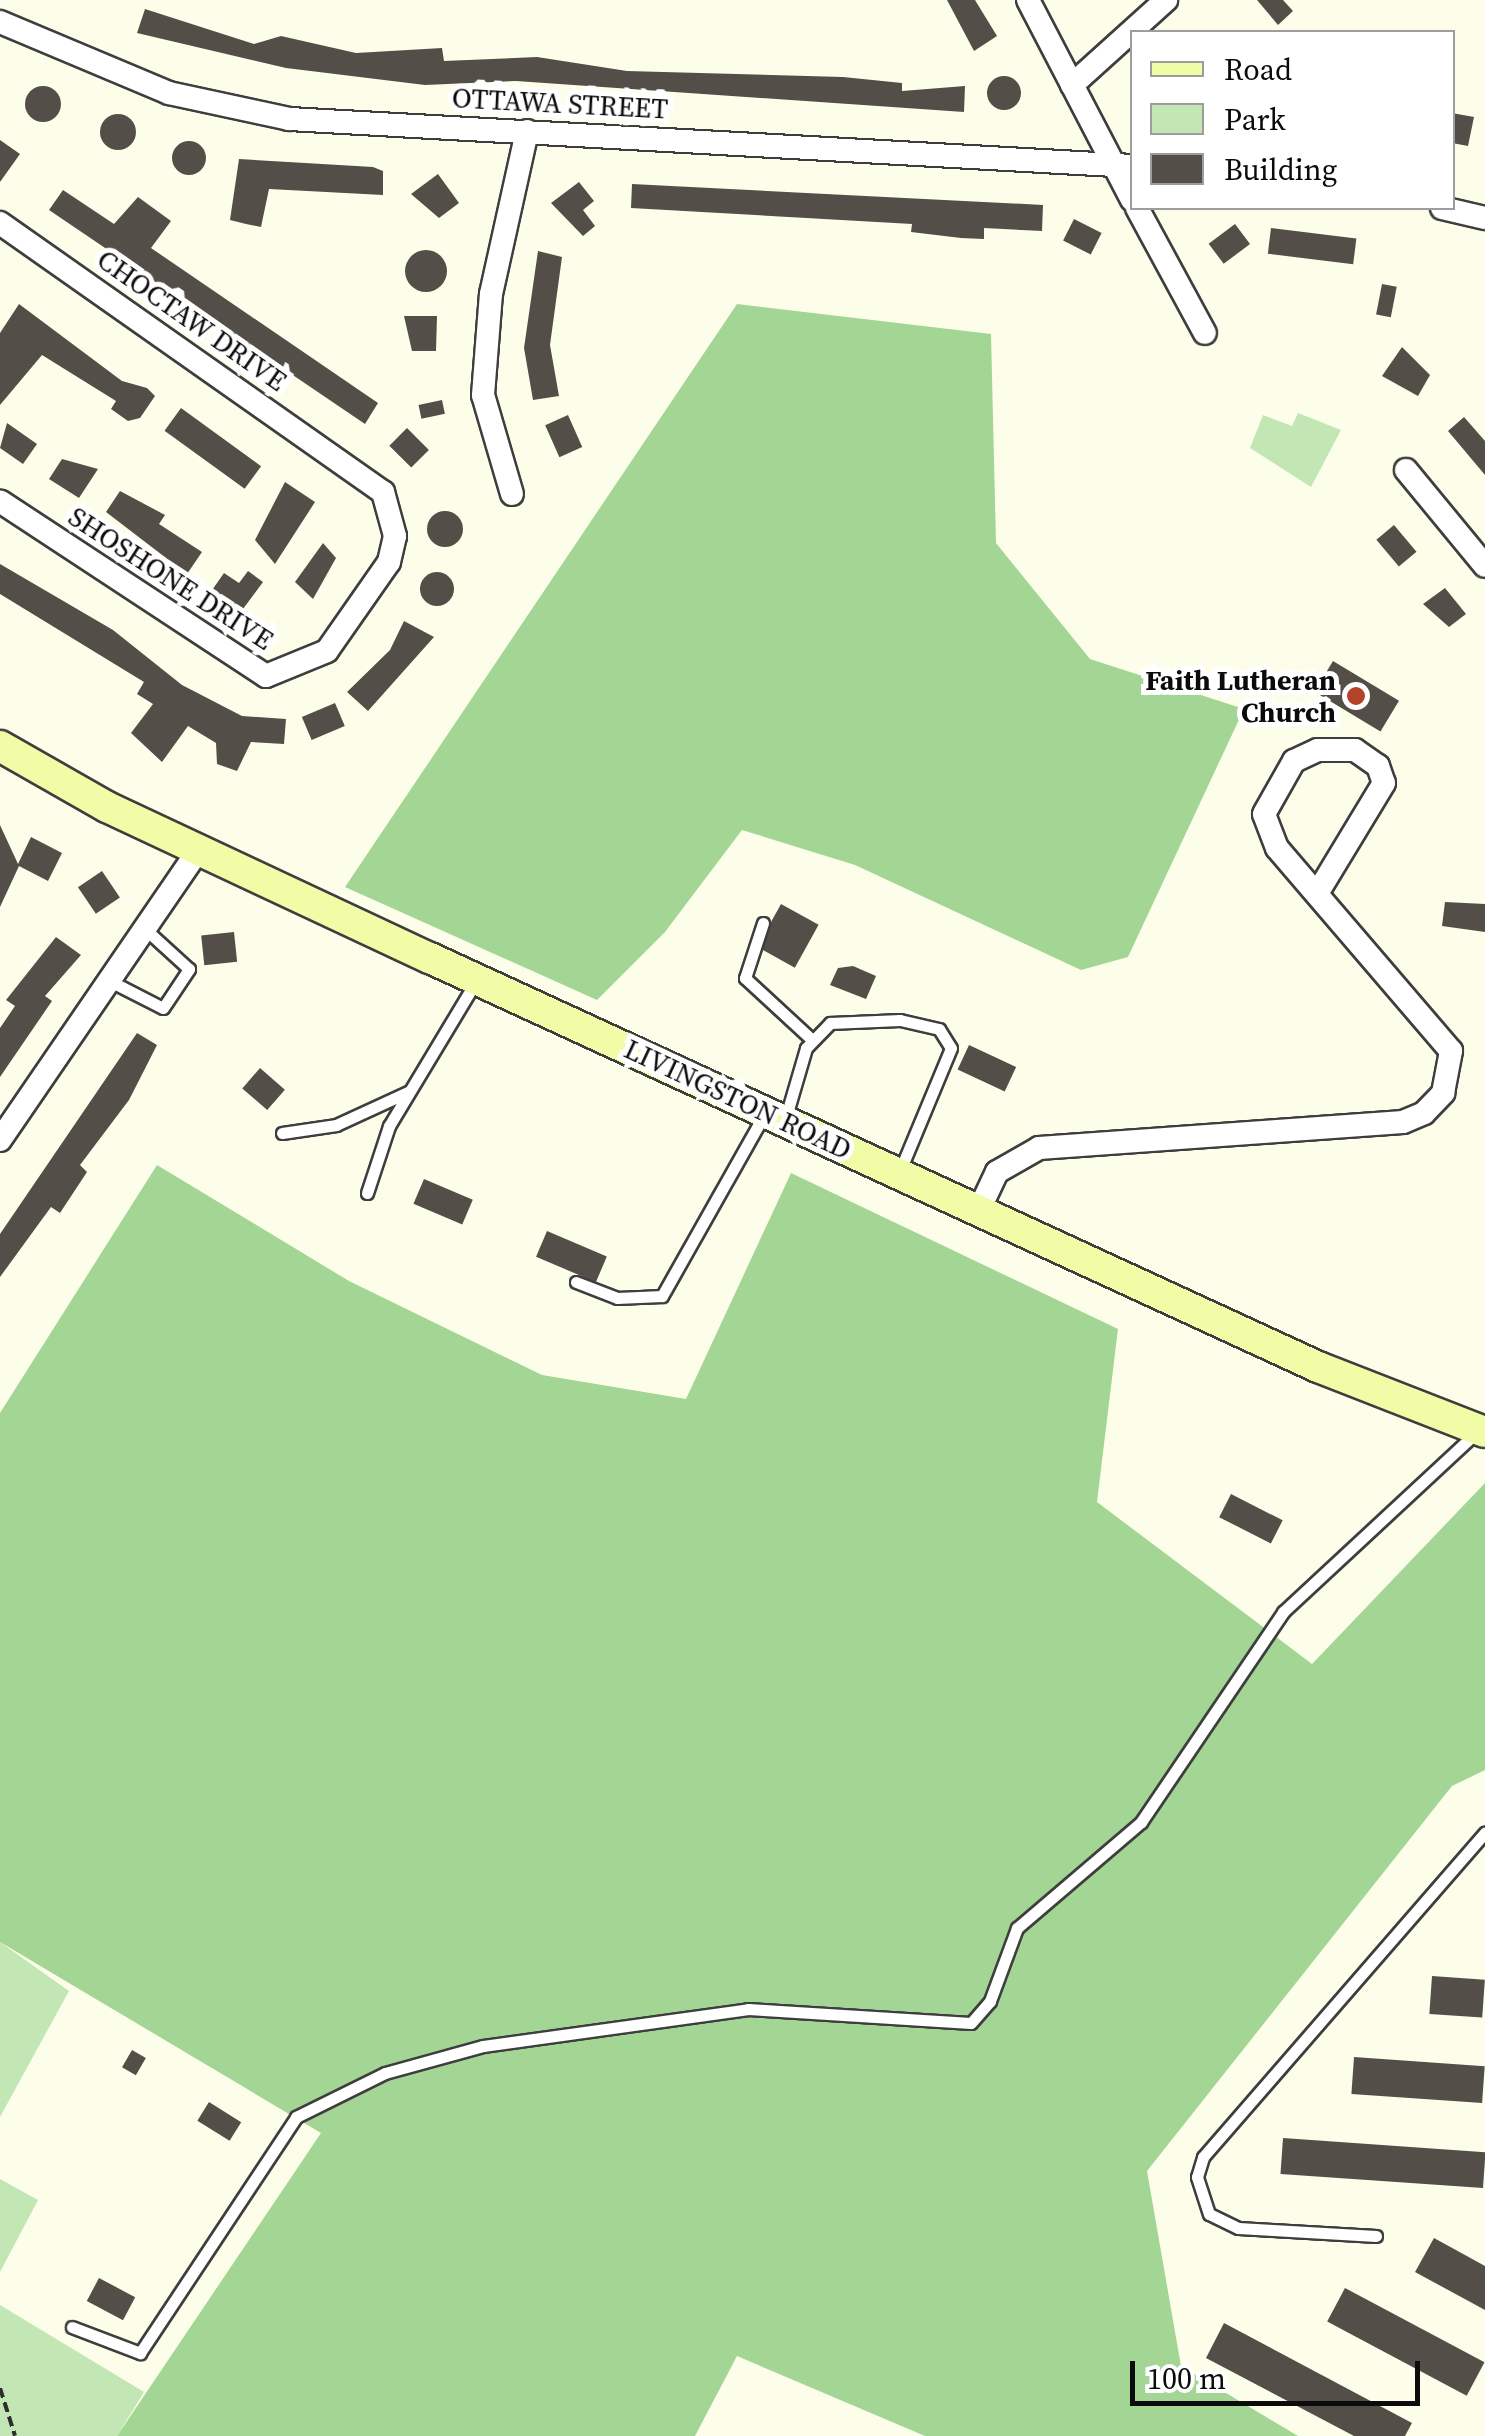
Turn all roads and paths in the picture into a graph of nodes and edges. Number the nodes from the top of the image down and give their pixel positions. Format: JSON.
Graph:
{"nodes":[{"id":1,"x":8,"y":0,"type":"edge"},
{"id":2,"x":1028,"y":0,"type":"edge"},
{"id":3,"x":1166,"y":0,"type":"edge"},
{"id":4,"x":0,"y":20,"type":"edge"},
{"id":5,"x":1133,"y":30,"type":"edge"},
{"id":6,"x":1130,"y":33,"type":"edge"},
{"id":7,"x":1072,"y":85,"type":"junction"},
{"id":8,"x":527,"y":131,"type":"junction"},
{"id":9,"x":1123,"y":165,"type":"edge"},
{"id":10,"x":1130,"y":192,"type":"edge"},
{"id":11,"x":1138,"y":210,"type":"edge"},
{"id":12,"x":1451,"y":210,"type":"edge"},
{"id":13,"x":1485,"y":218,"type":"edge"},
{"id":14,"x":0,"y":224,"type":"edge"},
{"id":15,"x":1204,"y":333,"type":"dead end"},
{"id":16,"x":347,"y":468,"type":"joint"},
{"id":17,"x":1406,"y":470,"type":"dead end"},
{"id":18,"x":512,"y":494,"type":"dead end"},
{"id":19,"x":0,"y":501,"type":"edge"},
{"id":20,"x":1485,"y":566,"type":"edge"},
{"id":21,"x":0,"y":746,"type":"edge"},
{"id":22,"x":200,"y":848,"type":"junction"},
{"id":23,"x":1318,"y":892,"type":"junction"},
{"id":24,"x":763,"y":923,"type":"dead end"},
{"id":25,"x":145,"y":930,"type":"junction"},
{"id":26,"x":478,"y":979,"type":"junction"},
{"id":27,"x":110,"y":980,"type":"junction"},
{"id":28,"x":811,"y":1040,"type":"junction"},
{"id":29,"x":411,"y":1090,"type":"junction"},
{"id":30,"x":776,"y":1116,"type":"junction"},
{"id":31,"x":282,"y":1132,"type":"dead end"},
{"id":32,"x":0,"y":1140,"type":"edge"},
{"id":33,"x":899,"y":1174,"type":"junction"},
{"id":34,"x":366,"y":1193,"type":"dead end"},
{"id":35,"x":978,"y":1210,"type":"junction"},
{"id":36,"x":576,"y":1282,"type":"dead end"},
{"id":37,"x":1482,"y":1431,"type":"edge"},
{"id":38,"x":1485,"y":1833,"type":"edge"},
{"id":39,"x":1376,"y":2236,"type":"dead end"},
{"id":40,"x":72,"y":2327,"type":"dead end"},
{"id":41,"x":0,"y":2388,"type":"edge"},
{"id":42,"x":16,"y":2436,"type":"edge"}],
"edges":[{"from":1,"to":4,"type":"street"},
{"from":2,"to":7,"type":"street"},
{"from":3,"to":5,"type":"street"},
{"from":4,"to":8,"type":"street","name":"OTTAWA STREET"},
{"from":6,"to":7,"type":"street"},
{"from":7,"to":9,"type":"street"},
{"from":8,"to":9,"type":"street","name":"OTTAWA STREET"},
{"from":8,"to":18,"type":"street"},
{"from":9,"to":10,"type":"street"},
{"from":11,"to":15,"type":"street"},
{"from":12,"to":13,"type":"street"},
{"from":14,"to":16,"type":"street","name":"CHOCTAW DRIVE"},
{"from":16,"to":19,"type":"street","name":"SHOSHONE DRIVE"},
{"from":17,"to":20,"type":"street"},
{"from":21,"to":22,"type":"main road","name":"LIVINGSTON ROAD"},
{"from":22,"to":25,"type":"street"},
{"from":22,"to":26,"type":"main road","name":"LIVINGSTON ROAD"},
{"from":23,"to":23,"type":"street"},
{"from":23,"to":35,"type":"street"},
{"from":24,"to":28,"type":"lane"},
{"from":25,"to":27,"type":"street"},
{"from":25,"to":27,"type":"lane"},
{"from":26,"to":29,"type":"lane"},
{"from":26,"to":30,"type":"main road","name":"LIVINGSTON ROAD"},
{"from":27,"to":32,"type":"street"},
{"from":28,"to":30,"type":"lane"},
{"from":28,"to":33,"type":"lane"},
{"from":29,"to":31,"type":"lane"},
{"from":29,"to":34,"type":"lane"},
{"from":30,"to":33,"type":"main road","name":"LIVINGSTON ROAD"},
{"from":30,"to":36,"type":"lane"},
{"from":33,"to":35,"type":"main road","name":"LIVINGSTON ROAD"},
{"from":35,"to":37,"type":"main road","name":"LIVINGSTON ROAD"},
{"from":37,"to":40,"type":"lane"},
{"from":38,"to":39,"type":"lane"},
{"from":41,"to":42,"type":"path"}]}
